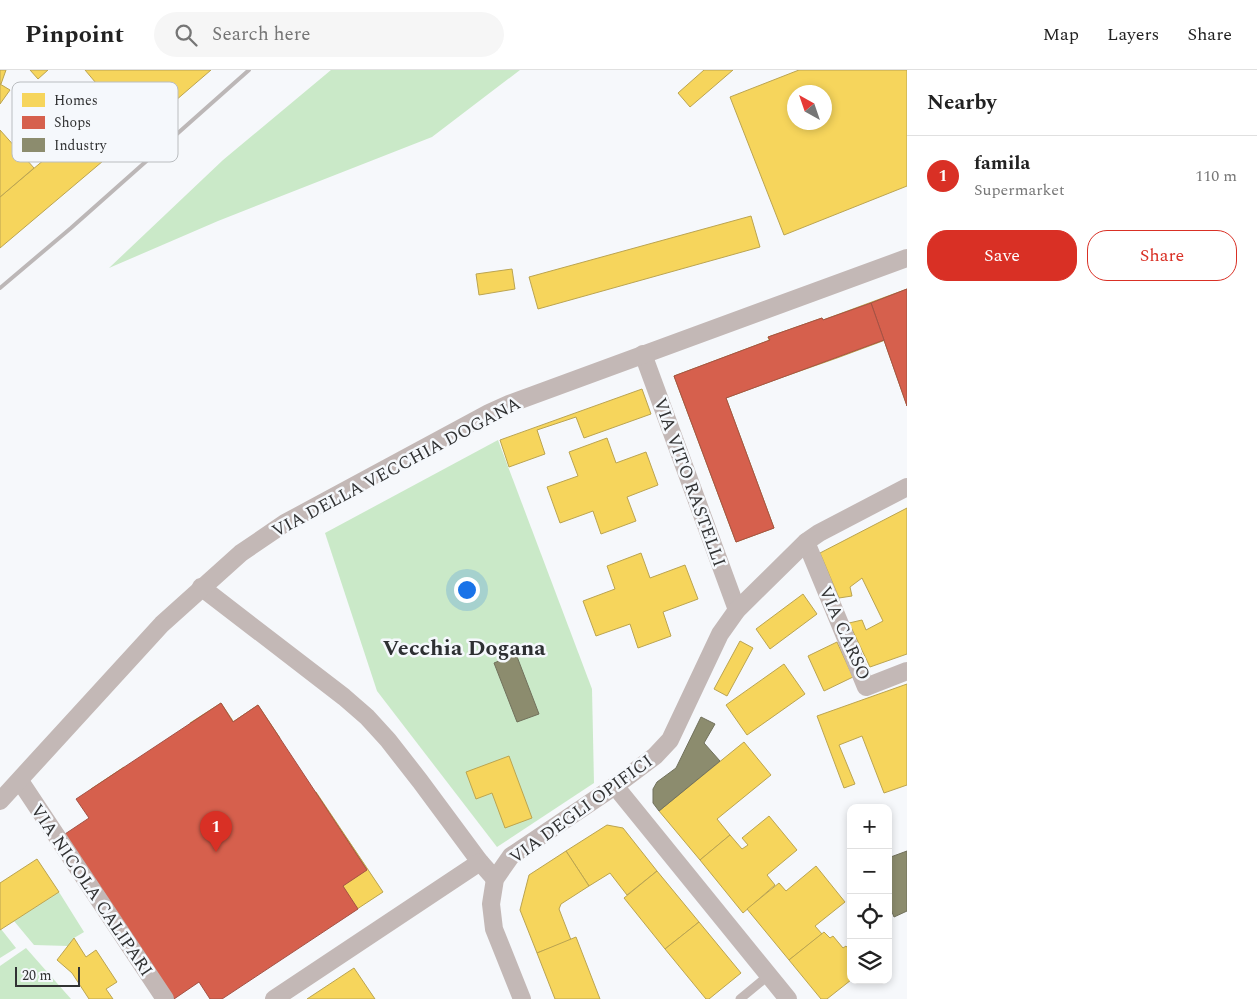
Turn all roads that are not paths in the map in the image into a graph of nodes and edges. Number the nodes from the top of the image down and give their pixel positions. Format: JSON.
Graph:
{"nodes":[{"id":1,"x":907,"y":258,"type":"edge"},
{"id":2,"x":643,"y":354,"type":"junction"},
{"id":3,"x":907,"y":487,"type":"edge"},
{"id":4,"x":806,"y":542,"type":"junction"},
{"id":5,"x":201,"y":587,"type":"junction"},
{"id":6,"x":737,"y":610,"type":"junction"},
{"id":7,"x":907,"y":671,"type":"edge"},
{"id":8,"x":20,"y":781,"type":"junction"},
{"id":9,"x":615,"y":786,"type":"junction"},
{"id":10,"x":0,"y":801,"type":"edge"},
{"id":11,"x":480,"y":862,"type":"junction"},
{"id":12,"x":495,"y":879,"type":"junction"},
{"id":13,"x":768,"y":975,"type":"junction"},
{"id":14,"x":165,"y":999,"type":"edge"},
{"id":15,"x":274,"y":999,"type":"edge"},
{"id":16,"x":522,"y":999,"type":"edge"},
{"id":17,"x":740,"y":999,"type":"edge"},
{"id":18,"x":788,"y":999,"type":"edge"}],
"edges":[{"from":1,"to":2,"type":"street","name":"VIA DELLA VECCHIA DOGANA"},
{"from":2,"to":5,"type":"street","name":"VIA DELLA VECCHIA DOGANA"},
{"from":2,"to":6,"type":"street","name":"VIA VITO RASTELLI"},
{"from":3,"to":4,"type":"street","name":"VIA DEGLI OPIFICI"},
{"from":4,"to":6,"type":"street","name":"VIA DEGLI OPIFICI"},
{"from":4,"to":7,"type":"street","name":"VIA CARSO"},
{"from":5,"to":8,"type":"street","name":"VIA DELLA VECCHIA DOGANA"},
{"from":5,"to":11,"type":"street"},
{"from":6,"to":9,"type":"street","name":"VIA DEGLI OPIFICI"},
{"from":8,"to":10,"type":"street","name":"VIA DELLA VECCHIA DOGANA"},
{"from":8,"to":14,"type":"street","name":"VIA NICOLA CALIPARI"},
{"from":9,"to":12,"type":"street","name":"VIA DEGLI OPIFICI"},
{"from":9,"to":13,"type":"street"},
{"from":11,"to":12,"type":"street"},
{"from":11,"to":15,"type":"street"},
{"from":12,"to":16,"type":"street"},
{"from":13,"to":17,"type":"lane"},
{"from":13,"to":18,"type":"street"}]}
